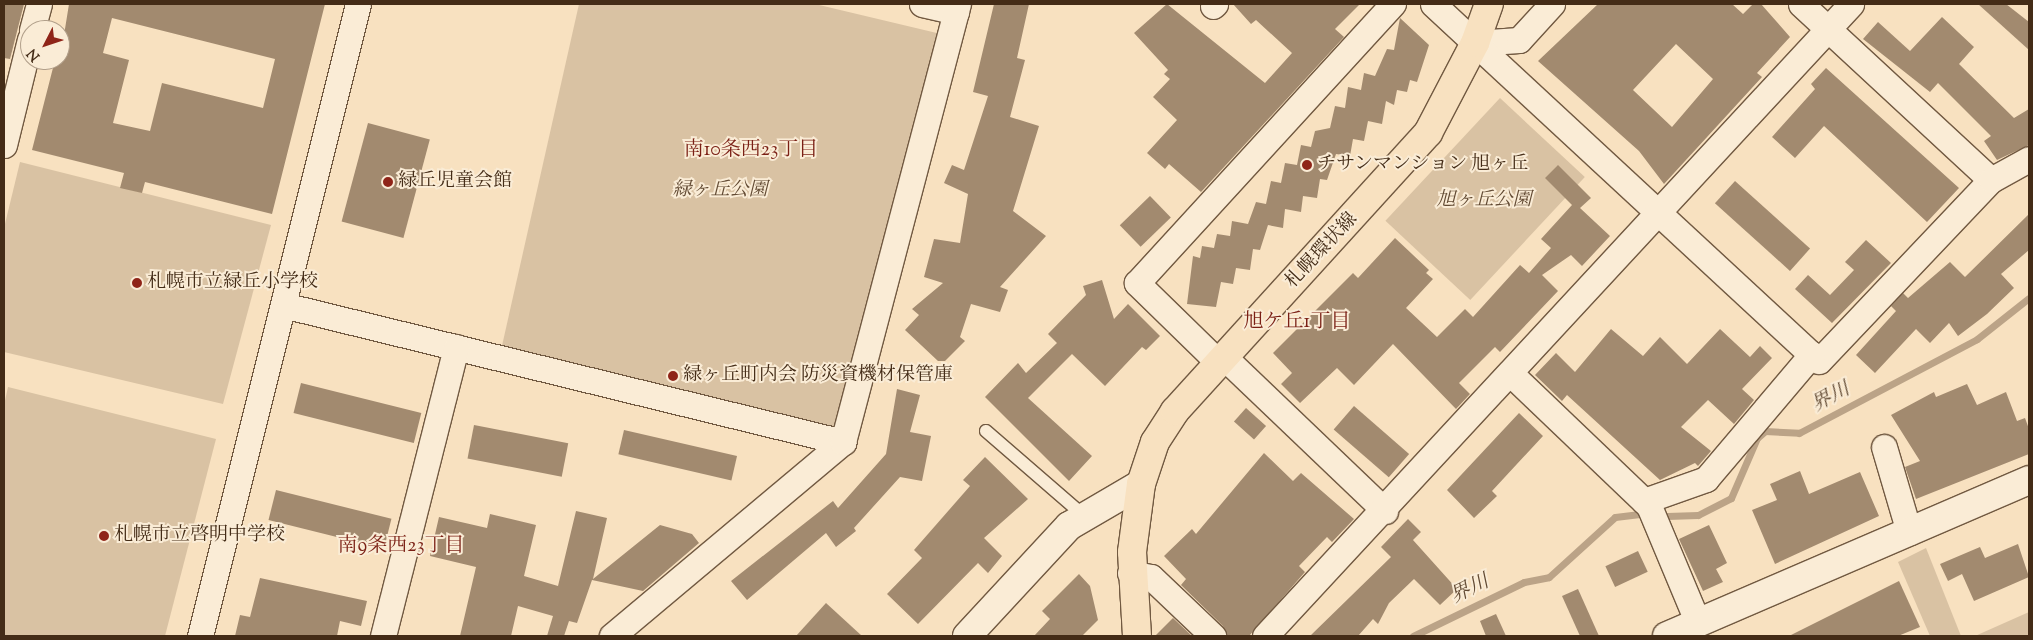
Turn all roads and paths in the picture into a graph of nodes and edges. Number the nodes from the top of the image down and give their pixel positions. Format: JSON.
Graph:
{"nodes":[{"id":1,"x":39,"y":4,"type":"edge"},
{"id":2,"x":358,"y":4,"type":"edge"},
{"id":3,"x":922,"y":4,"type":"edge"},
{"id":4,"x":1393,"y":4,"type":"edge"},
{"id":5,"x":1433,"y":4,"type":"edge"},
{"id":6,"x":1490,"y":4,"type":"edge"},
{"id":7,"x":1552,"y":4,"type":"edge"},
{"id":8,"x":1801,"y":4,"type":"edge"},
{"id":9,"x":1851,"y":4,"type":"edge"},
{"id":10,"x":957,"y":8,"type":"edge"},
{"id":11,"x":35,"y":20,"type":"edge"},
{"id":12,"x":1828,"y":29,"type":"junction"},
{"id":13,"x":1475,"y":43,"type":"junction"},
{"id":14,"x":20,"y":58,"type":"edge"},
{"id":15,"x":13,"y":71,"type":"edge"},
{"id":16,"x":4,"y":145,"type":"edge"},
{"id":17,"x":2029,"y":159,"type":"edge"},
{"id":18,"x":1991,"y":180,"type":"junction"},
{"id":19,"x":1659,"y":213,"type":"junction"},
{"id":20,"x":283,"y":305,"type":"junction"},
{"id":21,"x":456,"y":347,"type":"junction"},
{"id":22,"x":1812,"y":354,"type":"junction"},
{"id":23,"x":1221,"y":360,"type":"junction"},
{"id":24,"x":1511,"y":374,"type":"junction"},
{"id":25,"x":986,"y":431,"type":"dead end"},
{"id":26,"x":843,"y":442,"type":"junction"},
{"id":27,"x":1884,"y":447,"type":"dead end"},
{"id":28,"x":2029,"y":480,"type":"edge"},
{"id":29,"x":1141,"y":484,"type":"junction"},
{"id":30,"x":1644,"y":502,"type":"junction"},
{"id":31,"x":1385,"y":511,"type":"junction"},
{"id":32,"x":1083,"y":515,"type":"junction"},
{"id":33,"x":1909,"y":532,"type":"junction"},
{"id":34,"x":1130,"y":573,"type":"junction"},
{"id":35,"x":1698,"y":623,"type":"junction"},
{"id":36,"x":200,"y":636,"type":"edge"},
{"id":37,"x":383,"y":636,"type":"edge"},
{"id":38,"x":612,"y":636,"type":"edge"},
{"id":39,"x":967,"y":636,"type":"edge"},
{"id":40,"x":1137,"y":636,"type":"edge"},
{"id":41,"x":1213,"y":636,"type":"edge"},
{"id":42,"x":1265,"y":636,"type":"edge"},
{"id":43,"x":1666,"y":636,"type":"edge"}],
"edges":[{"from":1,"to":11,"type":"street"},
{"from":2,"to":20,"type":"street"},
{"from":3,"to":10,"type":"street"},
{"from":4,"to":23,"type":"street"},
{"from":5,"to":13,"type":"street"},
{"from":6,"to":13,"type":"main road","name":"札幌環状線"},
{"from":7,"to":13,"type":"street"},
{"from":8,"to":12,"type":"street"},
{"from":9,"to":12,"type":"street"},
{"from":10,"to":26,"type":"street"},
{"from":12,"to":18,"type":"street"},
{"from":12,"to":19,"type":"street"},
{"from":13,"to":19,"type":"street"},
{"from":13,"to":23,"type":"main road","name":"札幌環状線"},
{"from":14,"to":15,"type":"street"},
{"from":15,"to":16,"type":"street"},
{"from":17,"to":18,"type":"street"},
{"from":18,"to":22,"type":"street"},
{"from":19,"to":22,"type":"street"},
{"from":19,"to":24,"type":"street"},
{"from":20,"to":21,"type":"street"},
{"from":20,"to":36,"type":"street"},
{"from":21,"to":26,"type":"street"},
{"from":21,"to":37,"type":"street"},
{"from":22,"to":30,"type":"street"},
{"from":23,"to":29,"type":"main road","name":"札幌環状線"},
{"from":23,"to":31,"type":"street"},
{"from":24,"to":30,"type":"street"},
{"from":24,"to":31,"type":"street"},
{"from":25,"to":32,"type":"lane"},
{"from":26,"to":38,"type":"street"},
{"from":27,"to":33,"type":"street"},
{"from":28,"to":33,"type":"street"},
{"from":29,"to":32,"type":"street"},
{"from":29,"to":34,"type":"main road","name":"札幌環状線"},
{"from":30,"to":35,"type":"street"},
{"from":31,"to":42,"type":"street"},
{"from":32,"to":39,"type":"street"},
{"from":33,"to":35,"type":"street"},
{"from":34,"to":40,"type":"main road","name":"札幌環状線"},
{"from":34,"to":41,"type":"street"},
{"from":35,"to":43,"type":"street"}]}
